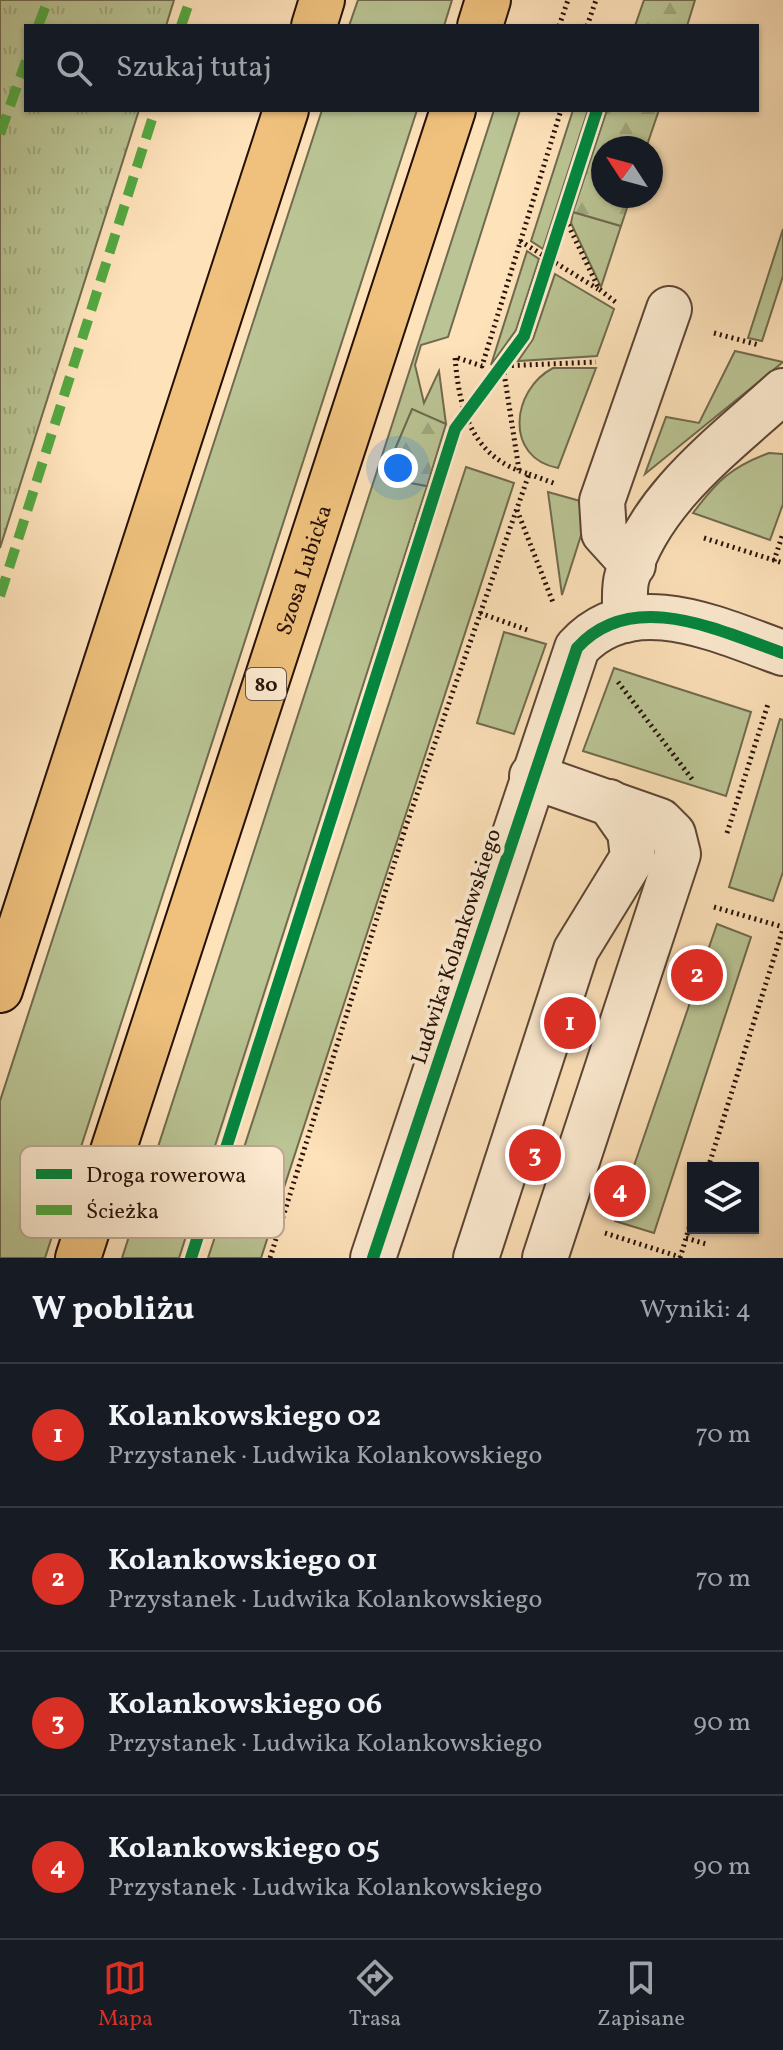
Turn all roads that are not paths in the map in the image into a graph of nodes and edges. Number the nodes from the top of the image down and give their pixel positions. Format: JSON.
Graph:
{"nodes":[{"id":1,"x":322,"y":0,"type":"edge"},
{"id":2,"x":488,"y":0,"type":"edge"},
{"id":3,"x":315,"y":24,"type":"edge"},
{"id":4,"x":481,"y":24,"type":"edge"},
{"id":5,"x":285,"y":112,"type":"edge"},
{"id":6,"x":452,"y":112,"type":"edge"},
{"id":7,"x":662,"y":330,"type":"road end"},
{"id":8,"x":783,"y":391,"type":"edge"},
{"id":9,"x":633,"y":565,"type":"junction"},
{"id":10,"x":625,"y":620,"type":"junction"},
{"id":11,"x":783,"y":653,"type":"edge"},
{"id":12,"x":532,"y":776,"type":"junction"},
{"id":13,"x":609,"y":802,"type":"junction"},
{"id":14,"x":0,"y":990,"type":"edge"},
{"id":15,"x":115,"y":1146,"type":"edge"},
{"id":16,"x":85,"y":1238,"type":"edge"},
{"id":17,"x":78,"y":1258,"type":"edge"},
{"id":18,"x":373,"y":1258,"type":"edge"},
{"id":19,"x":476,"y":1258,"type":"edge"},
{"id":20,"x":545,"y":1258,"type":"edge"}],
"edges":[{"from":1,"to":3,"type":"main road"},
{"from":2,"to":4,"type":"main road"},
{"from":5,"to":14,"type":"main road"},
{"from":6,"to":15,"type":"main road","name":"Szosa Lubicka","number":"80"},
{"from":7,"to":9,"type":"street"},
{"from":8,"to":9,"type":"street"},
{"from":9,"to":10,"type":"street"},
{"from":10,"to":11,"type":"street"},
{"from":10,"to":12,"type":"street","name":"Ludwika Kolankowskiego"},
{"from":12,"to":13,"type":"street"},
{"from":12,"to":18,"type":"street","name":"Ludwika Kolankowskiego"},
{"from":13,"to":19,"type":"street"},
{"from":13,"to":20,"type":"street"},
{"from":16,"to":17,"type":"main road","name":"Szosa Lubicka","number":"80"}]}
